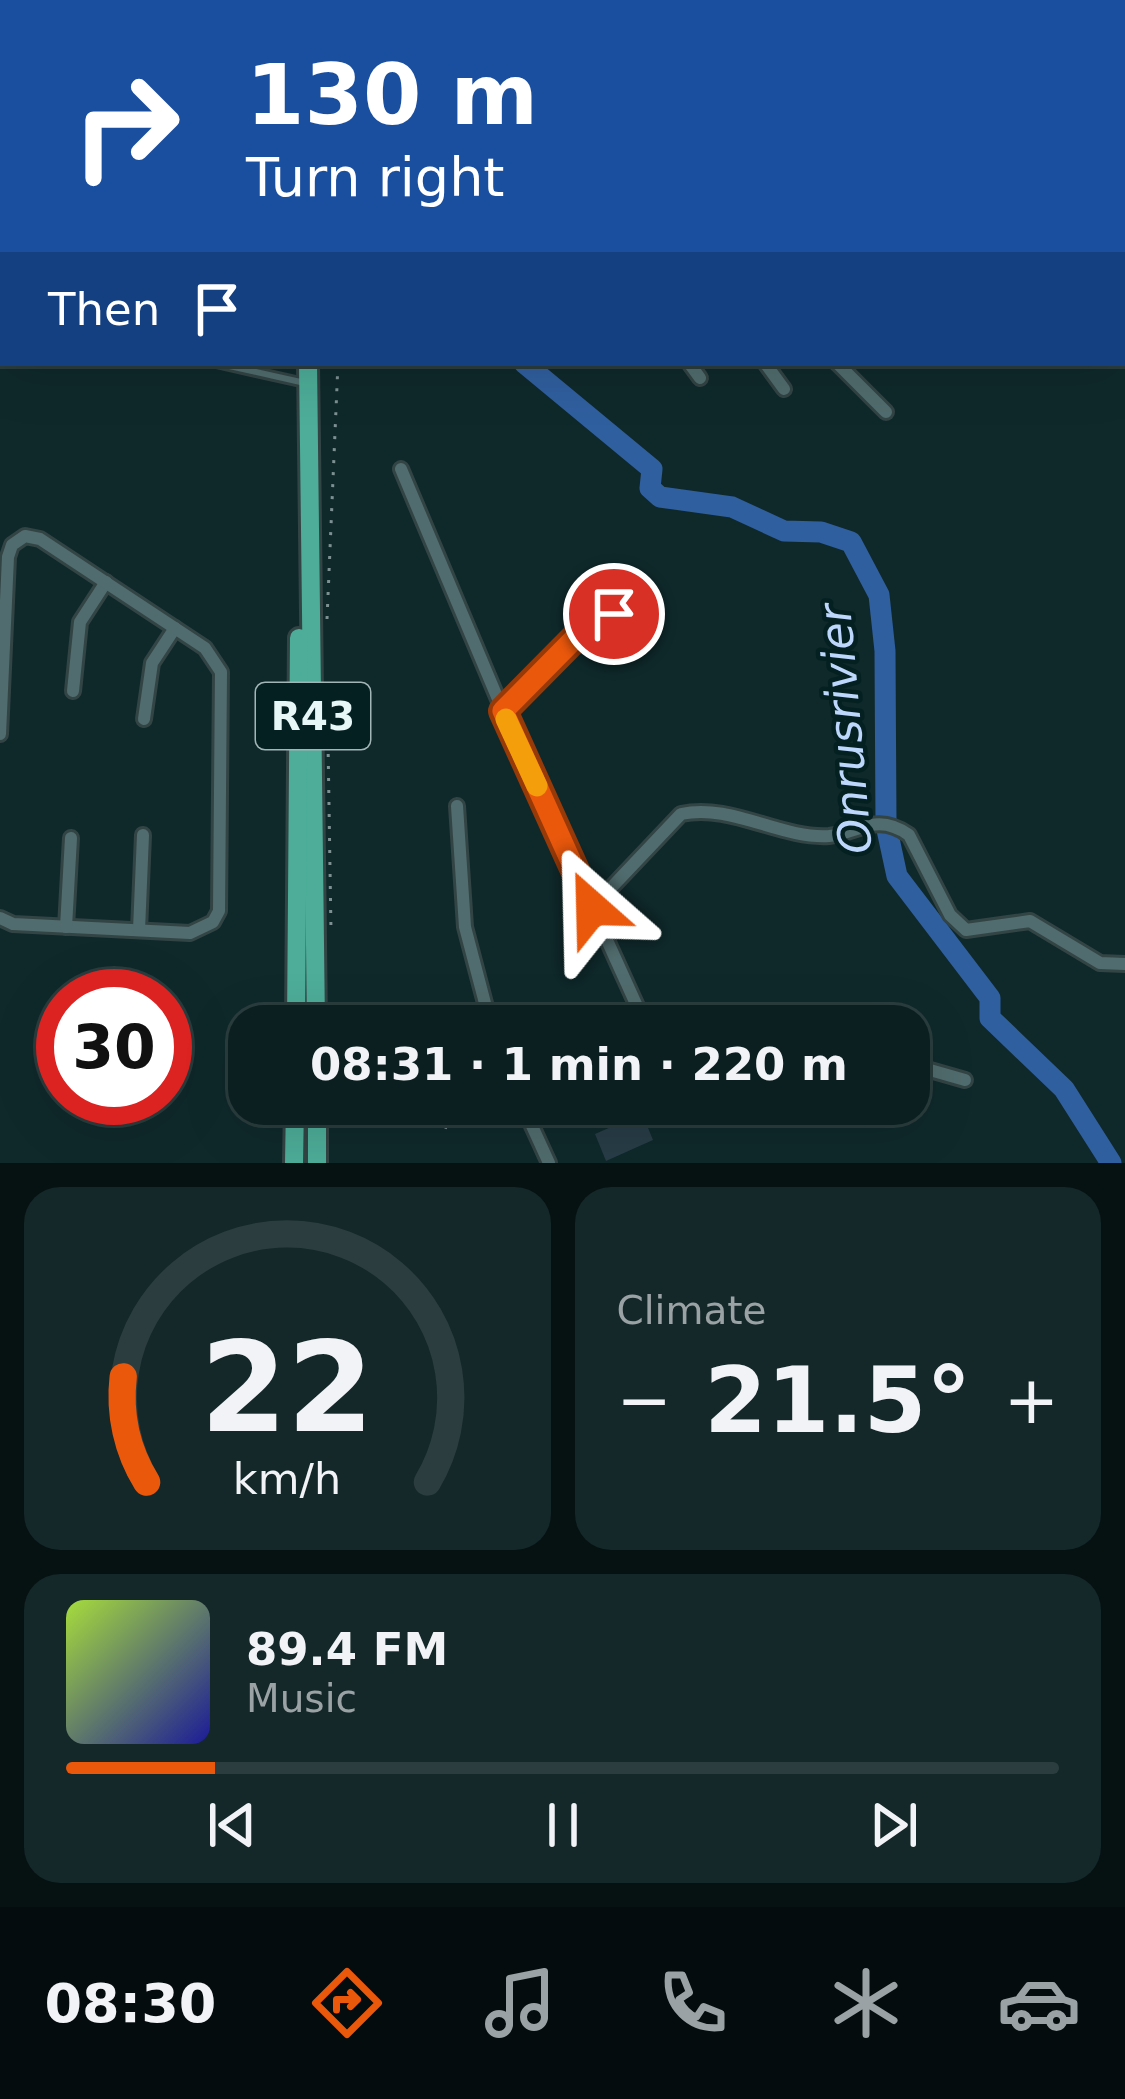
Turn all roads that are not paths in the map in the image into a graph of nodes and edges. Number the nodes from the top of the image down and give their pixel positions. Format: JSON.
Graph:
{"nodes":[{"id":1,"x":229,"y":366,"type":"edge"},
{"id":2,"x":308,"y":366,"type":"edge"},
{"id":3,"x":690,"y":366,"type":"edge"},
{"id":4,"x":767,"y":366,"type":"edge"},
{"id":5,"x":840,"y":366,"type":"edge"},
{"id":6,"x":700,"y":378,"type":"dead end"},
{"id":7,"x":308,"y":384,"type":"junction"},
{"id":8,"x":784,"y":389,"type":"dead end"},
{"id":9,"x":308,"y":406,"type":"junction"},
{"id":10,"x":886,"y":412,"type":"dead end"},
{"id":11,"x":401,"y":469,"type":"dead end"},
{"id":12,"x":106,"y":582,"type":"junction"},
{"id":13,"x":614,"y":614,"type":"dead end"},
{"id":14,"x":175,"y":628,"type":"junction"},
{"id":15,"x":73,"y":692,"type":"dead end"},
{"id":16,"x":1,"y":707,"type":"edge"},
{"id":17,"x":503,"y":711,"type":"junction"},
{"id":18,"x":144,"y":719,"type":"dead end"},
{"id":19,"x":0,"y":734,"type":"edge"},
{"id":20,"x":457,"y":806,"type":"dead end"},
{"id":21,"x":143,"y":835,"type":"dead end"},
{"id":22,"x":71,"y":838,"type":"dead end"},
{"id":23,"x":592,"y":908,"type":"junction"},
{"id":24,"x":0,"y":918,"type":"edge"},
{"id":25,"x":66,"y":927,"type":"junction"},
{"id":26,"x":139,"y":930,"type":"junction"},
{"id":27,"x":1125,"y":964,"type":"edge"},
{"id":28,"x":296,"y":1005,"type":"edge"},
{"id":29,"x":316,"y":1005,"type":"edge"},
{"id":30,"x":485,"y":1005,"type":"edge"},
{"id":31,"x":635,"y":1005,"type":"edge"},
{"id":32,"x":930,"y":1070,"type":"edge"},
{"id":33,"x":965,"y":1080,"type":"dead end"},
{"id":34,"x":295,"y":1125,"type":"edge"},
{"id":35,"x":317,"y":1125,"type":"edge"},
{"id":36,"x":532,"y":1125,"type":"edge"},
{"id":37,"x":294,"y":1163,"type":"edge"},
{"id":38,"x":317,"y":1163,"type":"edge"},
{"id":39,"x":549,"y":1163,"type":"edge"}],
"edges":[{"from":1,"to":7,"type":"lane"},
{"from":2,"to":7,"type":"main road","number":"R43"},
{"from":3,"to":6,"type":"street"},
{"from":4,"to":8,"type":"street"},
{"from":5,"to":10,"type":"street"},
{"from":7,"to":9,"type":"main road","number":"R43"},
{"from":9,"to":28,"type":"main road","number":"R43"},
{"from":9,"to":29,"type":"main road","number":"R43"},
{"from":11,"to":17,"type":"street"},
{"from":12,"to":14,"type":"street"},
{"from":12,"to":15,"type":"street"},
{"from":12,"to":16,"type":"street"},
{"from":13,"to":17,"type":"street"},
{"from":14,"to":18,"type":"street"},
{"from":14,"to":26,"type":"street"},
{"from":16,"to":19,"type":"street"},
{"from":17,"to":23,"type":"street"},
{"from":20,"to":30,"type":"street"},
{"from":21,"to":26,"type":"street"},
{"from":22,"to":25,"type":"street"},
{"from":23,"to":27,"type":"street"},
{"from":23,"to":31,"type":"street"},
{"from":24,"to":25,"type":"street"},
{"from":25,"to":26,"type":"street"},
{"from":32,"to":33,"type":"street"},
{"from":34,"to":37,"type":"main road"},
{"from":35,"to":38,"type":"main road"},
{"from":36,"to":39,"type":"street"}]}
